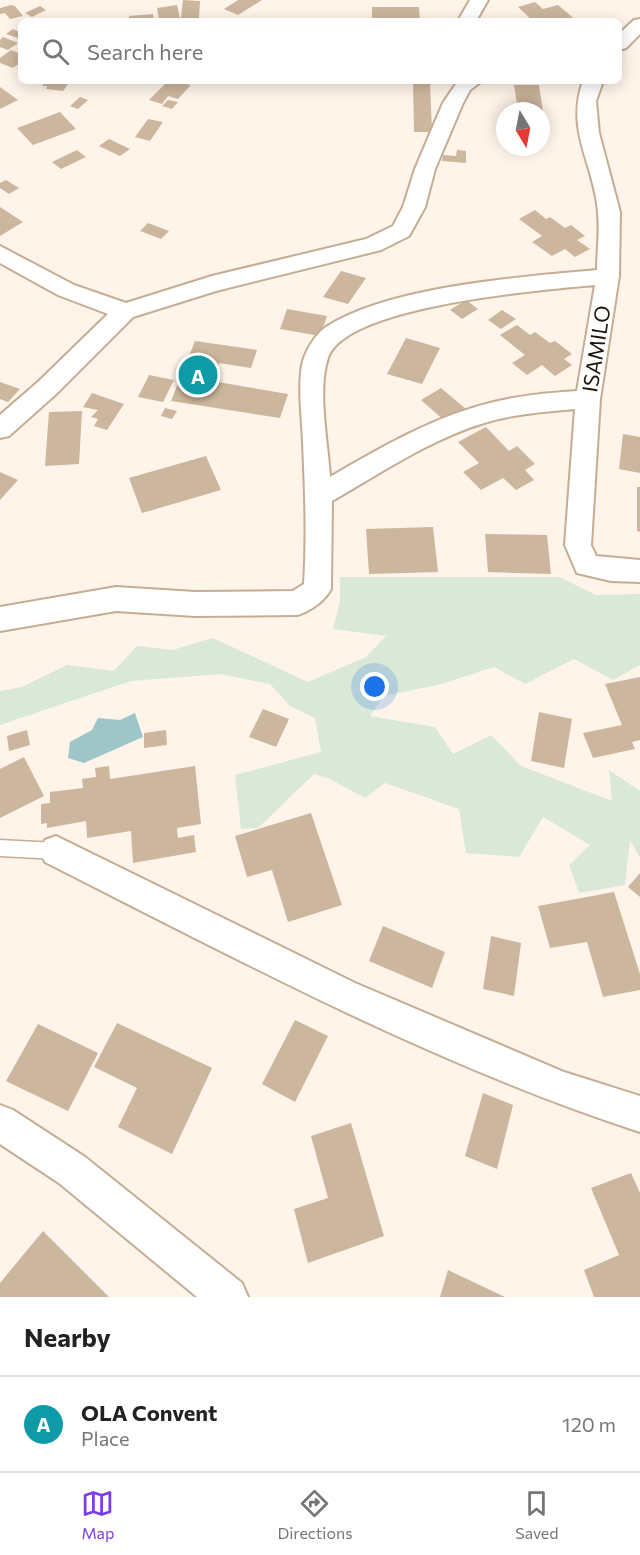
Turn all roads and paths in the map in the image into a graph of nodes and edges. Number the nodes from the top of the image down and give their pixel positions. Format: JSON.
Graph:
{"nodes":[{"id":1,"x":479,"y":0,"type":"edge"},
{"id":2,"x":469,"y":18,"type":"edge"},
{"id":3,"x":640,"y":24,"type":"edge"},
{"id":4,"x":622,"y":41,"type":"edge"},
{"id":5,"x":467,"y":84,"type":"edge"},
{"id":6,"x":592,"y":84,"type":"edge"},
{"id":7,"x":0,"y":253,"type":"edge"},
{"id":8,"x":608,"y":276,"type":"junction"},
{"id":9,"x":125,"y":311,"type":"junction"},
{"id":10,"x":588,"y":399,"type":"junction"},
{"id":11,"x":0,"y":429,"type":"edge"},
{"id":12,"x":319,"y":496,"type":"junction"},
{"id":13,"x":640,"y":571,"type":"edge"},
{"id":14,"x":0,"y":619,"type":"edge"},
{"id":15,"x":0,"y":848,"type":"edge"},
{"id":16,"x":56,"y":851,"type":"joint"},
{"id":17,"x":640,"y":1114,"type":"edge"},
{"id":18,"x":0,"y":1124,"type":"edge"},
{"id":19,"x":228,"y":1297,"type":"edge"}],
"edges":[{"from":1,"to":2,"type":"street"},
{"from":3,"to":4,"type":"street"},
{"from":5,"to":9,"type":"street"},
{"from":6,"to":8,"type":"street","name":"ISAMILO"},
{"from":7,"to":9,"type":"street"},
{"from":8,"to":10,"type":"street","name":"ISAMILO"},
{"from":8,"to":12,"type":"street"},
{"from":9,"to":11,"type":"street"},
{"from":10,"to":12,"type":"street"},
{"from":10,"to":13,"type":"street","name":"ISAMILO"},
{"from":12,"to":14,"type":"street"},
{"from":15,"to":16,"type":"lane"},
{"from":16,"to":17,"type":"street"},
{"from":18,"to":19,"type":"street"}]}
